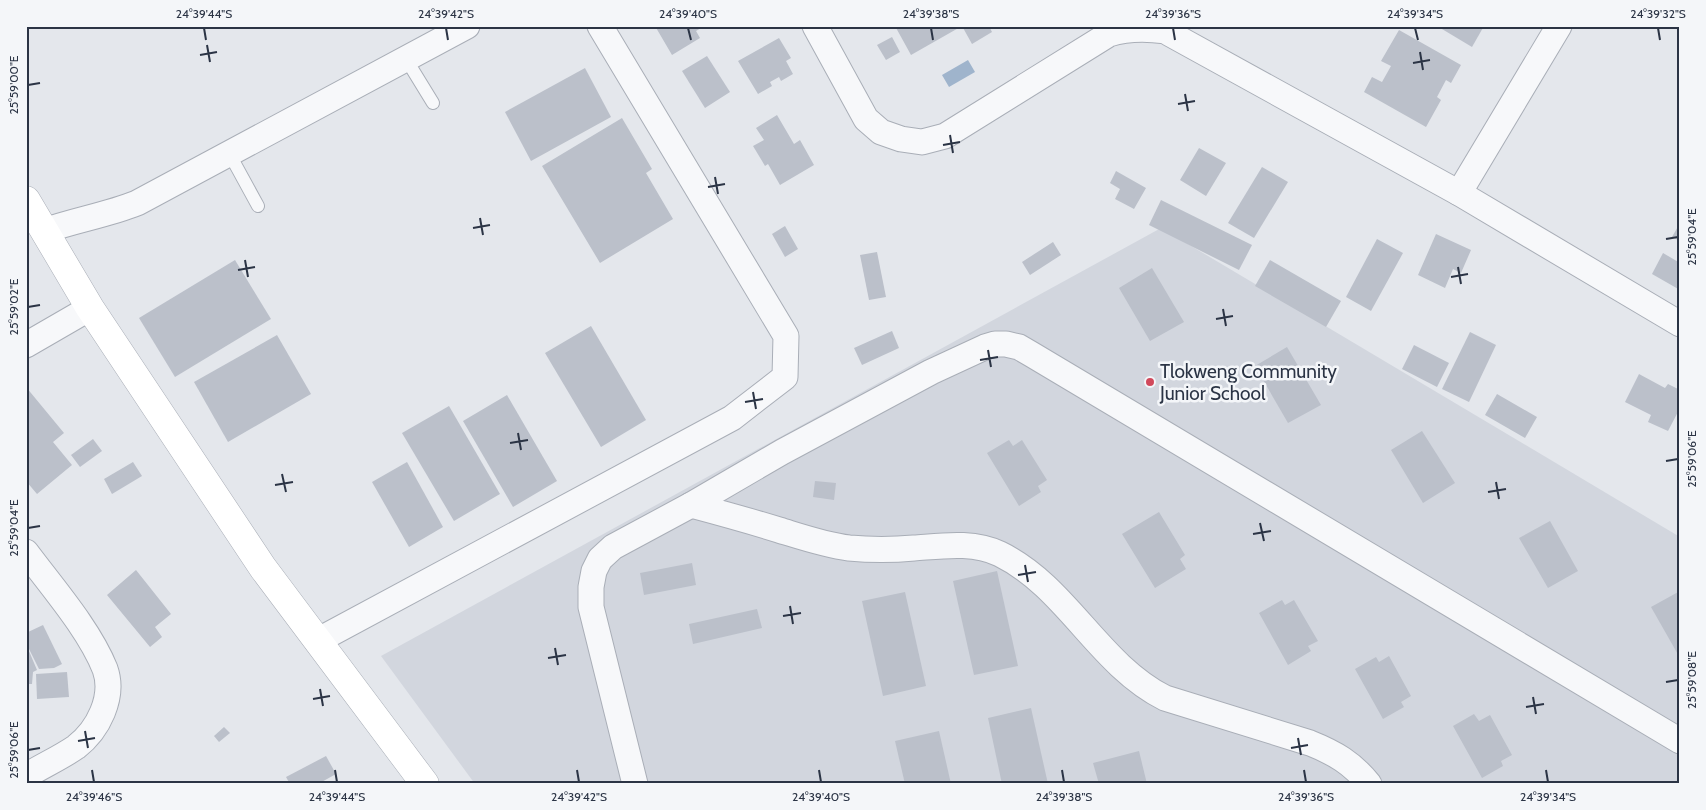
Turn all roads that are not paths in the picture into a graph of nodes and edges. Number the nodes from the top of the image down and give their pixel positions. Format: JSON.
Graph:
{"nodes":[{"id":1,"x":467,"y":26,"type":"edge"},
{"id":2,"x":600,"y":26,"type":"edge"},
{"id":3,"x":815,"y":26,"type":"edge"},
{"id":4,"x":1559,"y":26,"type":"edge"},
{"id":5,"x":406,"y":59,"type":"junction"},
{"id":6,"x":433,"y":103,"type":"dead end"},
{"id":7,"x":228,"y":153,"type":"junction"},
{"id":8,"x":1459,"y":193,"type":"junction"},
{"id":9,"x":26,"y":200,"type":"edge"},
{"id":10,"x":258,"y":206,"type":"dead end"},
{"id":11,"x":44,"y":231,"type":"junction"},
{"id":12,"x":90,"y":308,"type":"junction"},
{"id":13,"x":1680,"y":324,"type":"edge"},
{"id":14,"x":26,"y":345,"type":"edge"},
{"id":15,"x":692,"y":505,"type":"junction"},
{"id":16,"x":26,"y":552,"type":"edge"},
{"id":17,"x":317,"y":641,"type":"junction"},
{"id":18,"x":1680,"y":741,"type":"edge"},
{"id":19,"x":26,"y":776,"type":"edge"},
{"id":20,"x":418,"y":782,"type":"edge"},
{"id":21,"x":635,"y":784,"type":"edge"},
{"id":22,"x":1369,"y":784,"type":"edge"}],
"edges":[{"from":1,"to":5,"type":"street"},
{"from":2,"to":17,"type":"street"},
{"from":3,"to":8,"type":"street"},
{"from":4,"to":8,"type":"street"},
{"from":5,"to":6,"type":"lane"},
{"from":5,"to":7,"type":"street"},
{"from":7,"to":10,"type":"lane"},
{"from":7,"to":11,"type":"street"},
{"from":8,"to":13,"type":"street"},
{"from":9,"to":11,"type":"street"},
{"from":11,"to":12,"type":"street"},
{"from":12,"to":14,"type":"street"},
{"from":12,"to":17,"type":"street"},
{"from":15,"to":18,"type":"street"},
{"from":15,"to":21,"type":"street"},
{"from":15,"to":22,"type":"street"},
{"from":16,"to":19,"type":"street"},
{"from":17,"to":20,"type":"street"}]}
